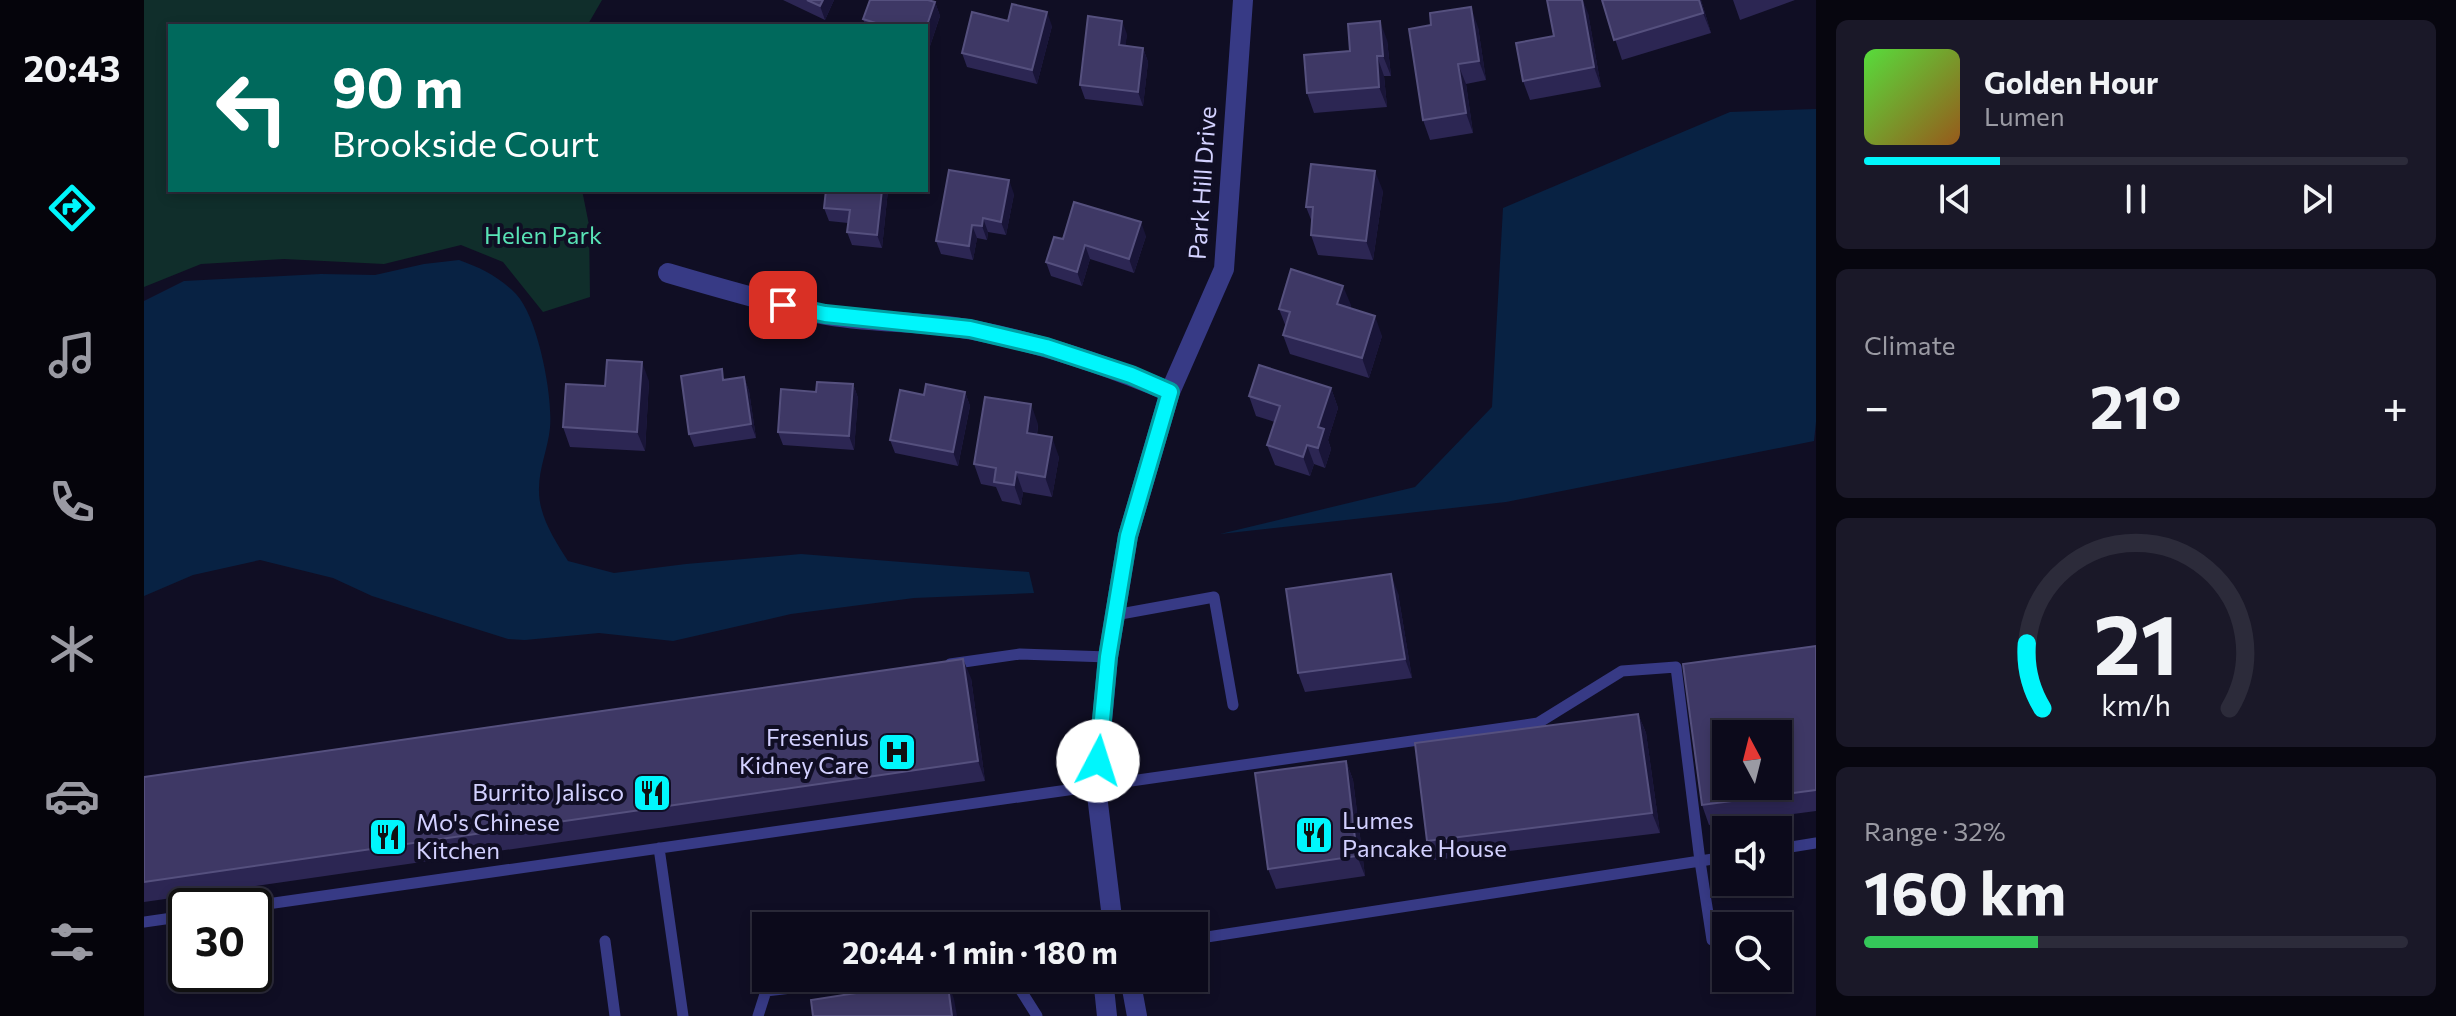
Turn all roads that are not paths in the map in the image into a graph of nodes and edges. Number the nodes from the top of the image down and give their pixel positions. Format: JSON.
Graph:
{"nodes":[{"id":1,"x":1243,"y":0,"type":"edge"},
{"id":2,"x":668,"y":273,"type":"dead end"},
{"id":3,"x":1170,"y":392,"type":"junction"},
{"id":4,"x":1115,"y":615,"type":"junction"},
{"id":5,"x":1108,"y":657,"type":"junction"},
{"id":6,"x":942,"y":665,"type":"edge"},
{"id":7,"x":1233,"y":705,"type":"dead end"},
{"id":8,"x":1096,"y":787,"type":"junction"},
{"id":9,"x":1816,"y":843,"type":"edge"},
{"id":10,"x":1792,"y":847,"type":"edge"},
{"id":11,"x":659,"y":848,"type":"junction"},
{"id":12,"x":1712,"y":859,"type":"edge"},
{"id":13,"x":1700,"y":861,"type":"junction"},
{"id":14,"x":272,"y":903,"type":"edge"},
{"id":15,"x":1111,"y":912,"type":"edge"},
{"id":16,"x":168,"y":919,"type":"edge"},
{"id":17,"x":144,"y":922,"type":"edge"},
{"id":18,"x":1208,"y":937,"type":"edge"},
{"id":19,"x":1712,"y":940,"type":"dead end"},
{"id":20,"x":605,"y":941,"type":"dead end"},
{"id":21,"x":766,"y":992,"type":"edge"},
{"id":22,"x":1022,"y":992,"type":"edge"},
{"id":23,"x":1104,"y":992,"type":"edge"},
{"id":24,"x":1133,"y":992,"type":"edge"},
{"id":25,"x":615,"y":1016,"type":"edge"},
{"id":26,"x":683,"y":1016,"type":"edge"},
{"id":27,"x":758,"y":1016,"type":"edge"},
{"id":28,"x":1037,"y":1016,"type":"edge"},
{"id":29,"x":1107,"y":1016,"type":"edge"},
{"id":30,"x":1137,"y":1016,"type":"edge"}],
"edges":[{"from":1,"to":3,"type":"street","name":"Park Hill Drive"},
{"from":2,"to":3,"type":"street"},
{"from":3,"to":4,"type":"street","name":"Park Hill Drive"},
{"from":4,"to":5,"type":"street","name":"Park Hill Drive"},
{"from":4,"to":7,"type":"lane"},
{"from":5,"to":6,"type":"lane"},
{"from":5,"to":8,"type":"street","name":"Park Hill Drive"},
{"from":8,"to":11,"type":"lane"},
{"from":8,"to":13,"type":"lane"},
{"from":8,"to":15,"type":"street","name":"Park Hill Drive"},
{"from":9,"to":10,"type":"lane"},
{"from":11,"to":14,"type":"lane"},
{"from":11,"to":26,"type":"lane"},
{"from":12,"to":13,"type":"lane"},
{"from":13,"to":18,"type":"lane"},
{"from":13,"to":19,"type":"lane"},
{"from":16,"to":17,"type":"lane"},
{"from":20,"to":25,"type":"lane"},
{"from":21,"to":27,"type":"lane"},
{"from":22,"to":28,"type":"lane"},
{"from":23,"to":29,"type":"street"},
{"from":24,"to":30,"type":"street"}]}
